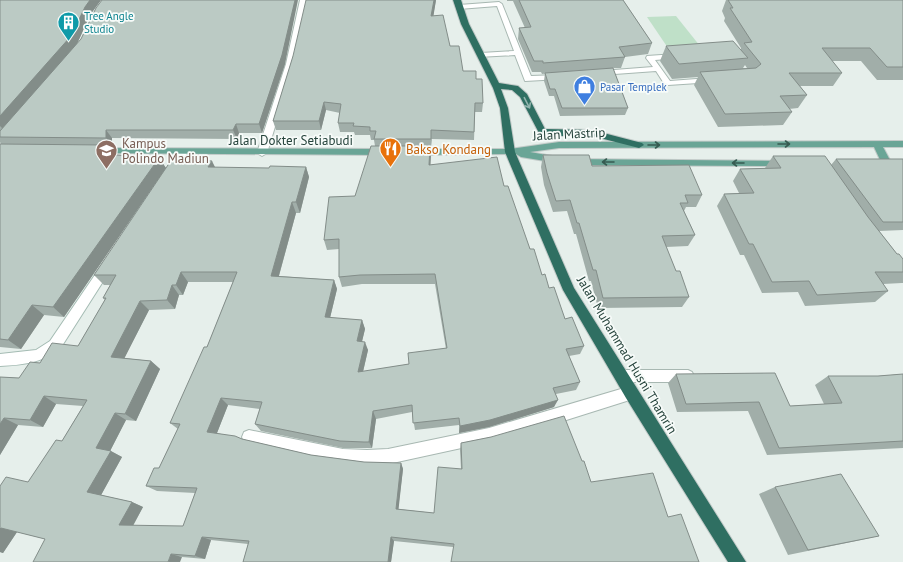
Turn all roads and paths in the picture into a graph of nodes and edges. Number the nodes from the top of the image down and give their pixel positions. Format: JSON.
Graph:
{"nodes":[{"id":1,"x":304,"y":0,"type":"edge"},
{"id":2,"x":458,"y":4,"type":"edge"},
{"id":3,"x":518,"y":54,"type":"junction"},
{"id":4,"x":481,"y":55,"type":"junction"},
{"id":5,"x":681,"y":55,"type":"edge"},
{"id":6,"x":658,"y":69,"type":"junction"},
{"id":7,"x":589,"y":74,"type":"edge"},
{"id":8,"x":566,"y":76,"type":"edge"},
{"id":9,"x":720,"y":79,"type":"edge"},
{"id":10,"x":495,"y":85,"type":"junction"},
{"id":11,"x":876,"y":144,"type":"junction"},
{"id":12,"x":903,"y":144,"type":"edge"},
{"id":13,"x":639,"y":145,"type":"junction"},
{"id":14,"x":80,"y":151,"type":"edge"},
{"id":15,"x":183,"y":152,"type":"junction"},
{"id":16,"x":510,"y":152,"type":"junction"},
{"id":17,"x":262,"y":153,"type":"junction"},
{"id":18,"x":796,"y":164,"type":"edge"},
{"id":19,"x":898,"y":164,"type":"edge"},
{"id":20,"x":162,"y":184,"type":"edge"},
{"id":21,"x":114,"y":255,"type":"edge"},
{"id":22,"x":0,"y":360,"type":"edge"},
{"id":23,"x":621,"y":376,"type":"junction"},
{"id":24,"x":697,"y":376,"type":"edge"},
{"id":25,"x":631,"y":393,"type":"junction"},
{"id":26,"x":249,"y":437,"type":"dead end"},
{"id":27,"x":738,"y":562,"type":"edge"}],
"edges":[{"from":1,"to":17,"type":"street"},
{"from":2,"to":3,"type":"lane"},
{"from":2,"to":4,"type":"highway","name":"Jalan Muhammad Husni Thamrin"},
{"from":3,"to":4,"type":"lane"},
{"from":3,"to":8,"type":"lane"},
{"from":4,"to":10,"type":"highway","name":"Jalan Muhammad Husni Thamrin"},
{"from":5,"to":6,"type":"lane"},
{"from":6,"to":7,"type":"lane"},
{"from":6,"to":9,"type":"lane"},
{"from":10,"to":13,"type":"highway","one_way":true},
{"from":10,"to":16,"type":"highway","name":"Jalan Muhammad Husni Thamrin"},
{"from":11,"to":12,"type":"main road","name":"Jalan Mastrip"},
{"from":13,"to":11,"type":"main road","name":"Jalan Mastrip","one_way":true},
{"from":11,"to":19,"type":"main road"},
{"from":13,"to":16,"type":"main road","name":"Jalan Mastrip"},
{"from":14,"to":15,"type":"main road","name":"Jalan Dokter Setiabudi"},
{"from":15,"to":17,"type":"main road","name":"Jalan Dokter Setiabudi"},
{"from":15,"to":20,"type":"street"},
{"from":16,"to":17,"type":"main road","name":"Jalan Dokter Setiabudi"},
{"from":18,"to":16,"type":"main road","name":"Jalan Mastrip","one_way":true},
{"from":16,"to":23,"type":"highway","name":"Jalan Muhammad Husni Thamrin"},
{"from":21,"to":22,"type":"street"},
{"from":23,"to":24,"type":"lane"},
{"from":23,"to":25,"type":"highway","name":"Jalan Muhammad Husni Thamrin"},
{"from":25,"to":26,"type":"street"},
{"from":25,"to":27,"type":"highway","name":"Jalan Muhammad Husni Thamrin"}]}
